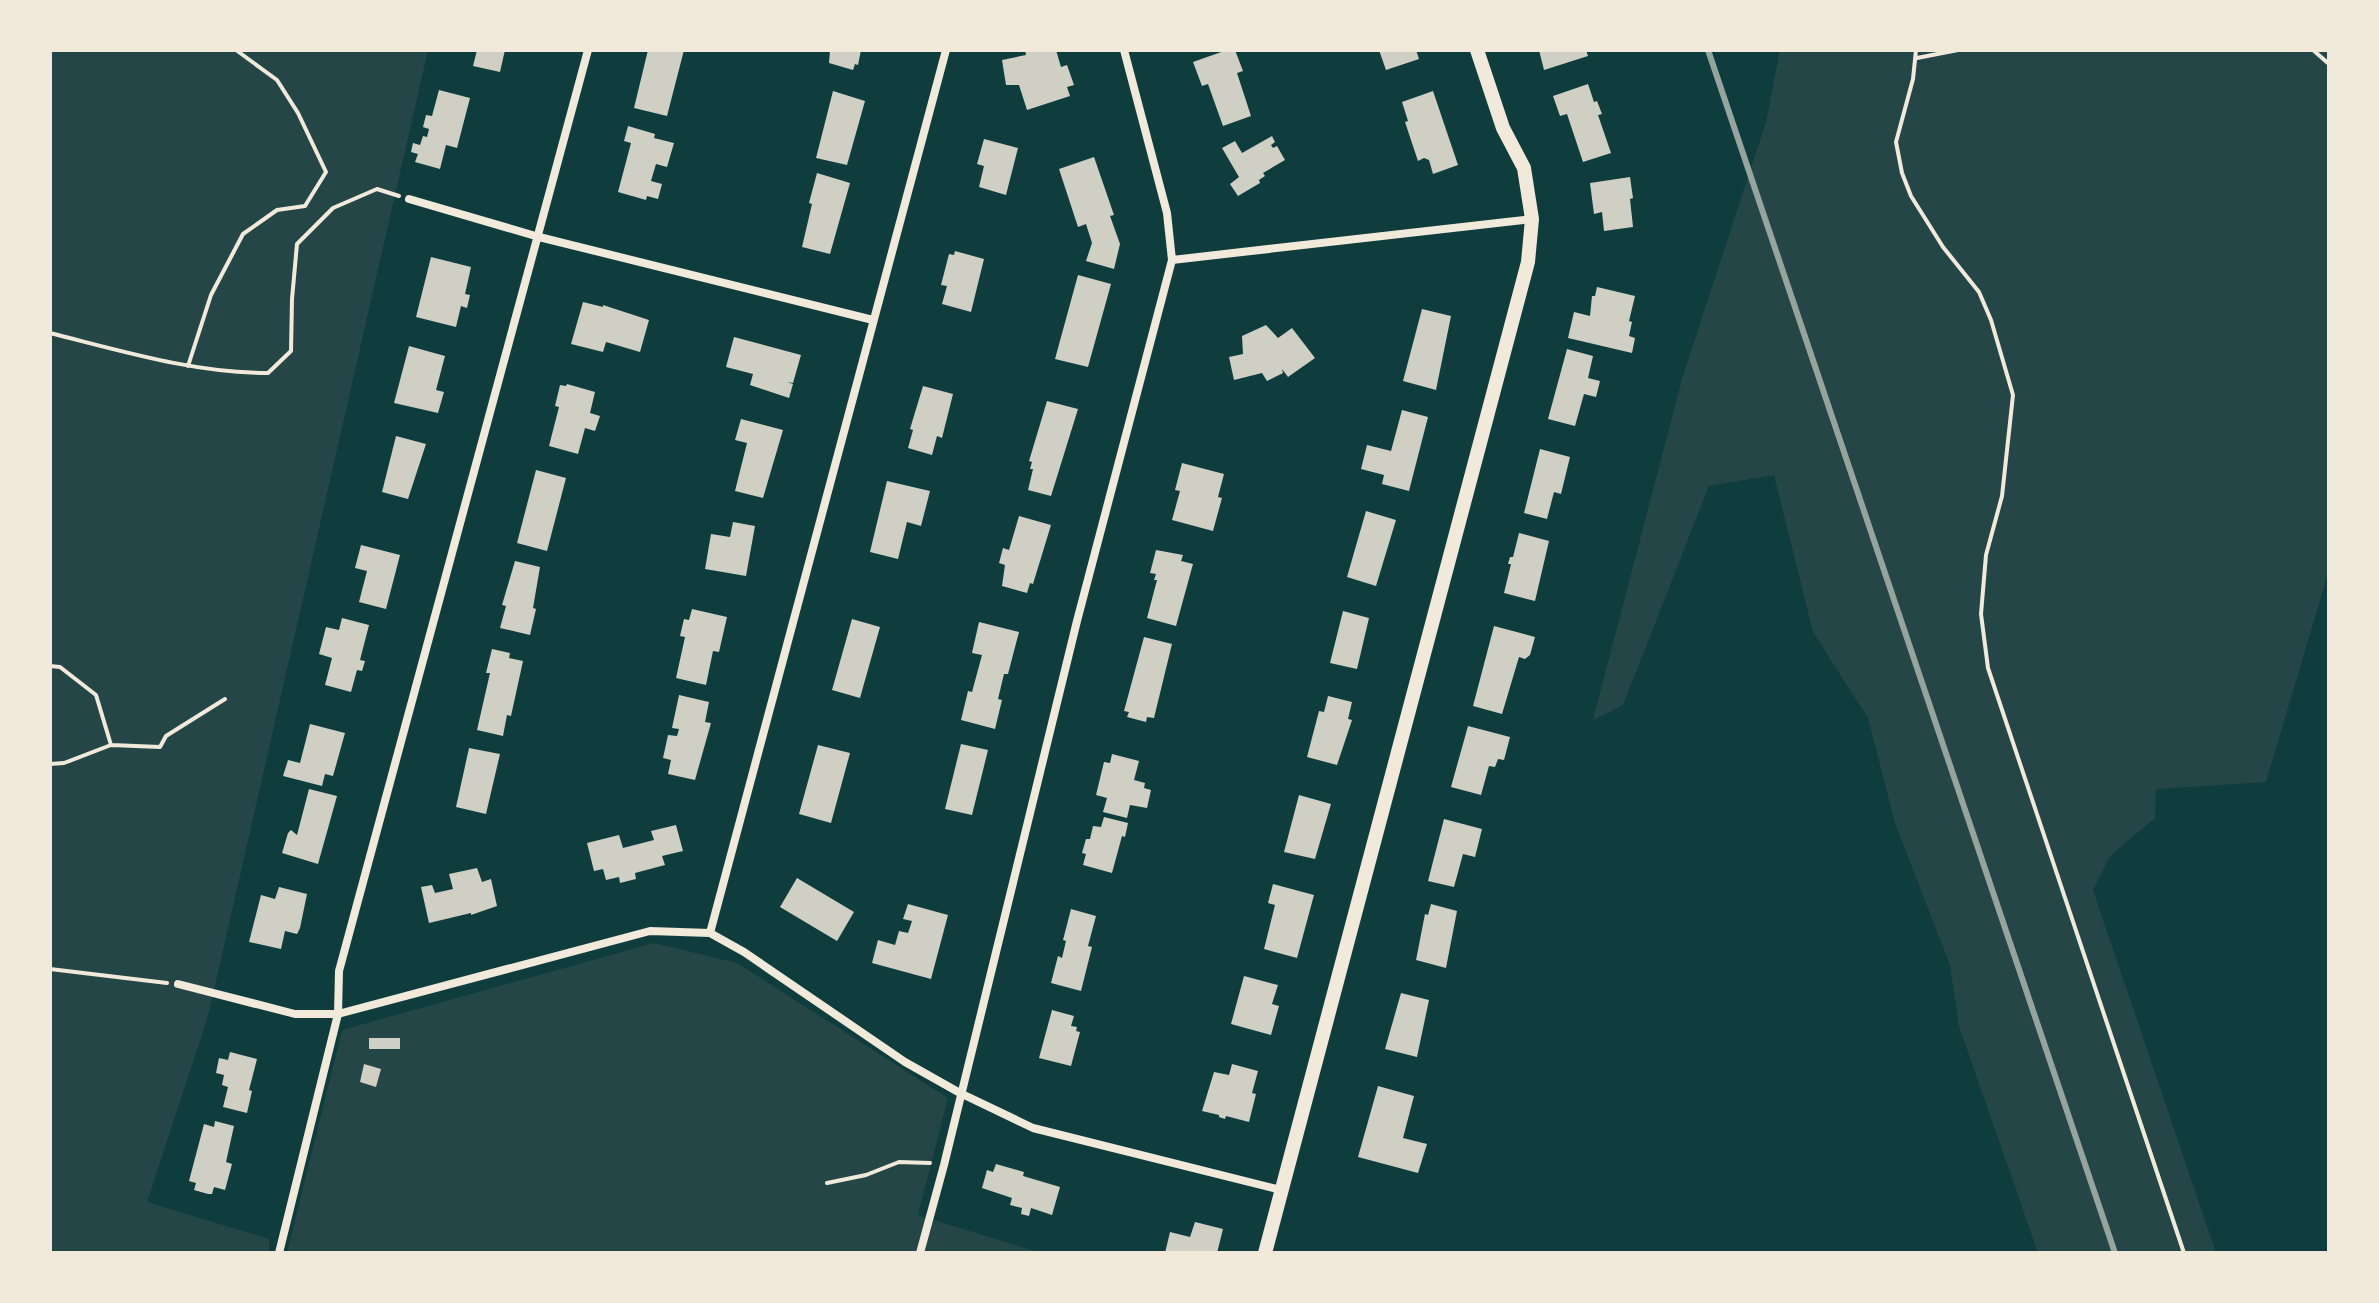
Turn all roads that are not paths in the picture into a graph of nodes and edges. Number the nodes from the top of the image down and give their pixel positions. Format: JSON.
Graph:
{"nodes":[{"id":1,"x":588,"y":50,"type":"edge"},
{"id":2,"x":946,"y":50,"type":"edge"},
{"id":3,"x":1124,"y":50,"type":"edge"},
{"id":4,"x":1477,"y":50,"type":"edge"},
{"id":5,"x":409,"y":199,"type":"road end"},
{"id":6,"x":1532,"y":219,"type":"junction"},
{"id":7,"x":539,"y":237,"type":"junction"},
{"id":8,"x":1172,"y":260,"type":"junction"},
{"id":9,"x":873,"y":320,"type":"junction"},
{"id":10,"x":710,"y":933,"type":"junction"},
{"id":11,"x":178,"y":984,"type":"road end"},
{"id":12,"x":338,"y":1014,"type":"junction"},
{"id":13,"x":960,"y":1093,"type":"junction"},
{"id":14,"x":1281,"y":1190,"type":"junction"},
{"id":15,"x":279,"y":1253,"type":"edge"},
{"id":16,"x":920,"y":1253,"type":"edge"},
{"id":17,"x":1265,"y":1253,"type":"edge"}],
"edges":[{"from":1,"to":7,"type":"street"},
{"from":2,"to":9,"type":"street"},
{"from":3,"to":8,"type":"street"},
{"from":4,"to":6,"type":"street"},
{"from":5,"to":7,"type":"street"},
{"from":6,"to":8,"type":"street"},
{"from":6,"to":14,"type":"street"},
{"from":7,"to":9,"type":"street"},
{"from":7,"to":12,"type":"street"},
{"from":8,"to":13,"type":"street"},
{"from":9,"to":10,"type":"street"},
{"from":10,"to":12,"type":"street"},
{"from":10,"to":13,"type":"street"},
{"from":11,"to":12,"type":"street"},
{"from":12,"to":15,"type":"street"},
{"from":13,"to":14,"type":"street"},
{"from":13,"to":16,"type":"street"},
{"from":14,"to":17,"type":"street"}]}
